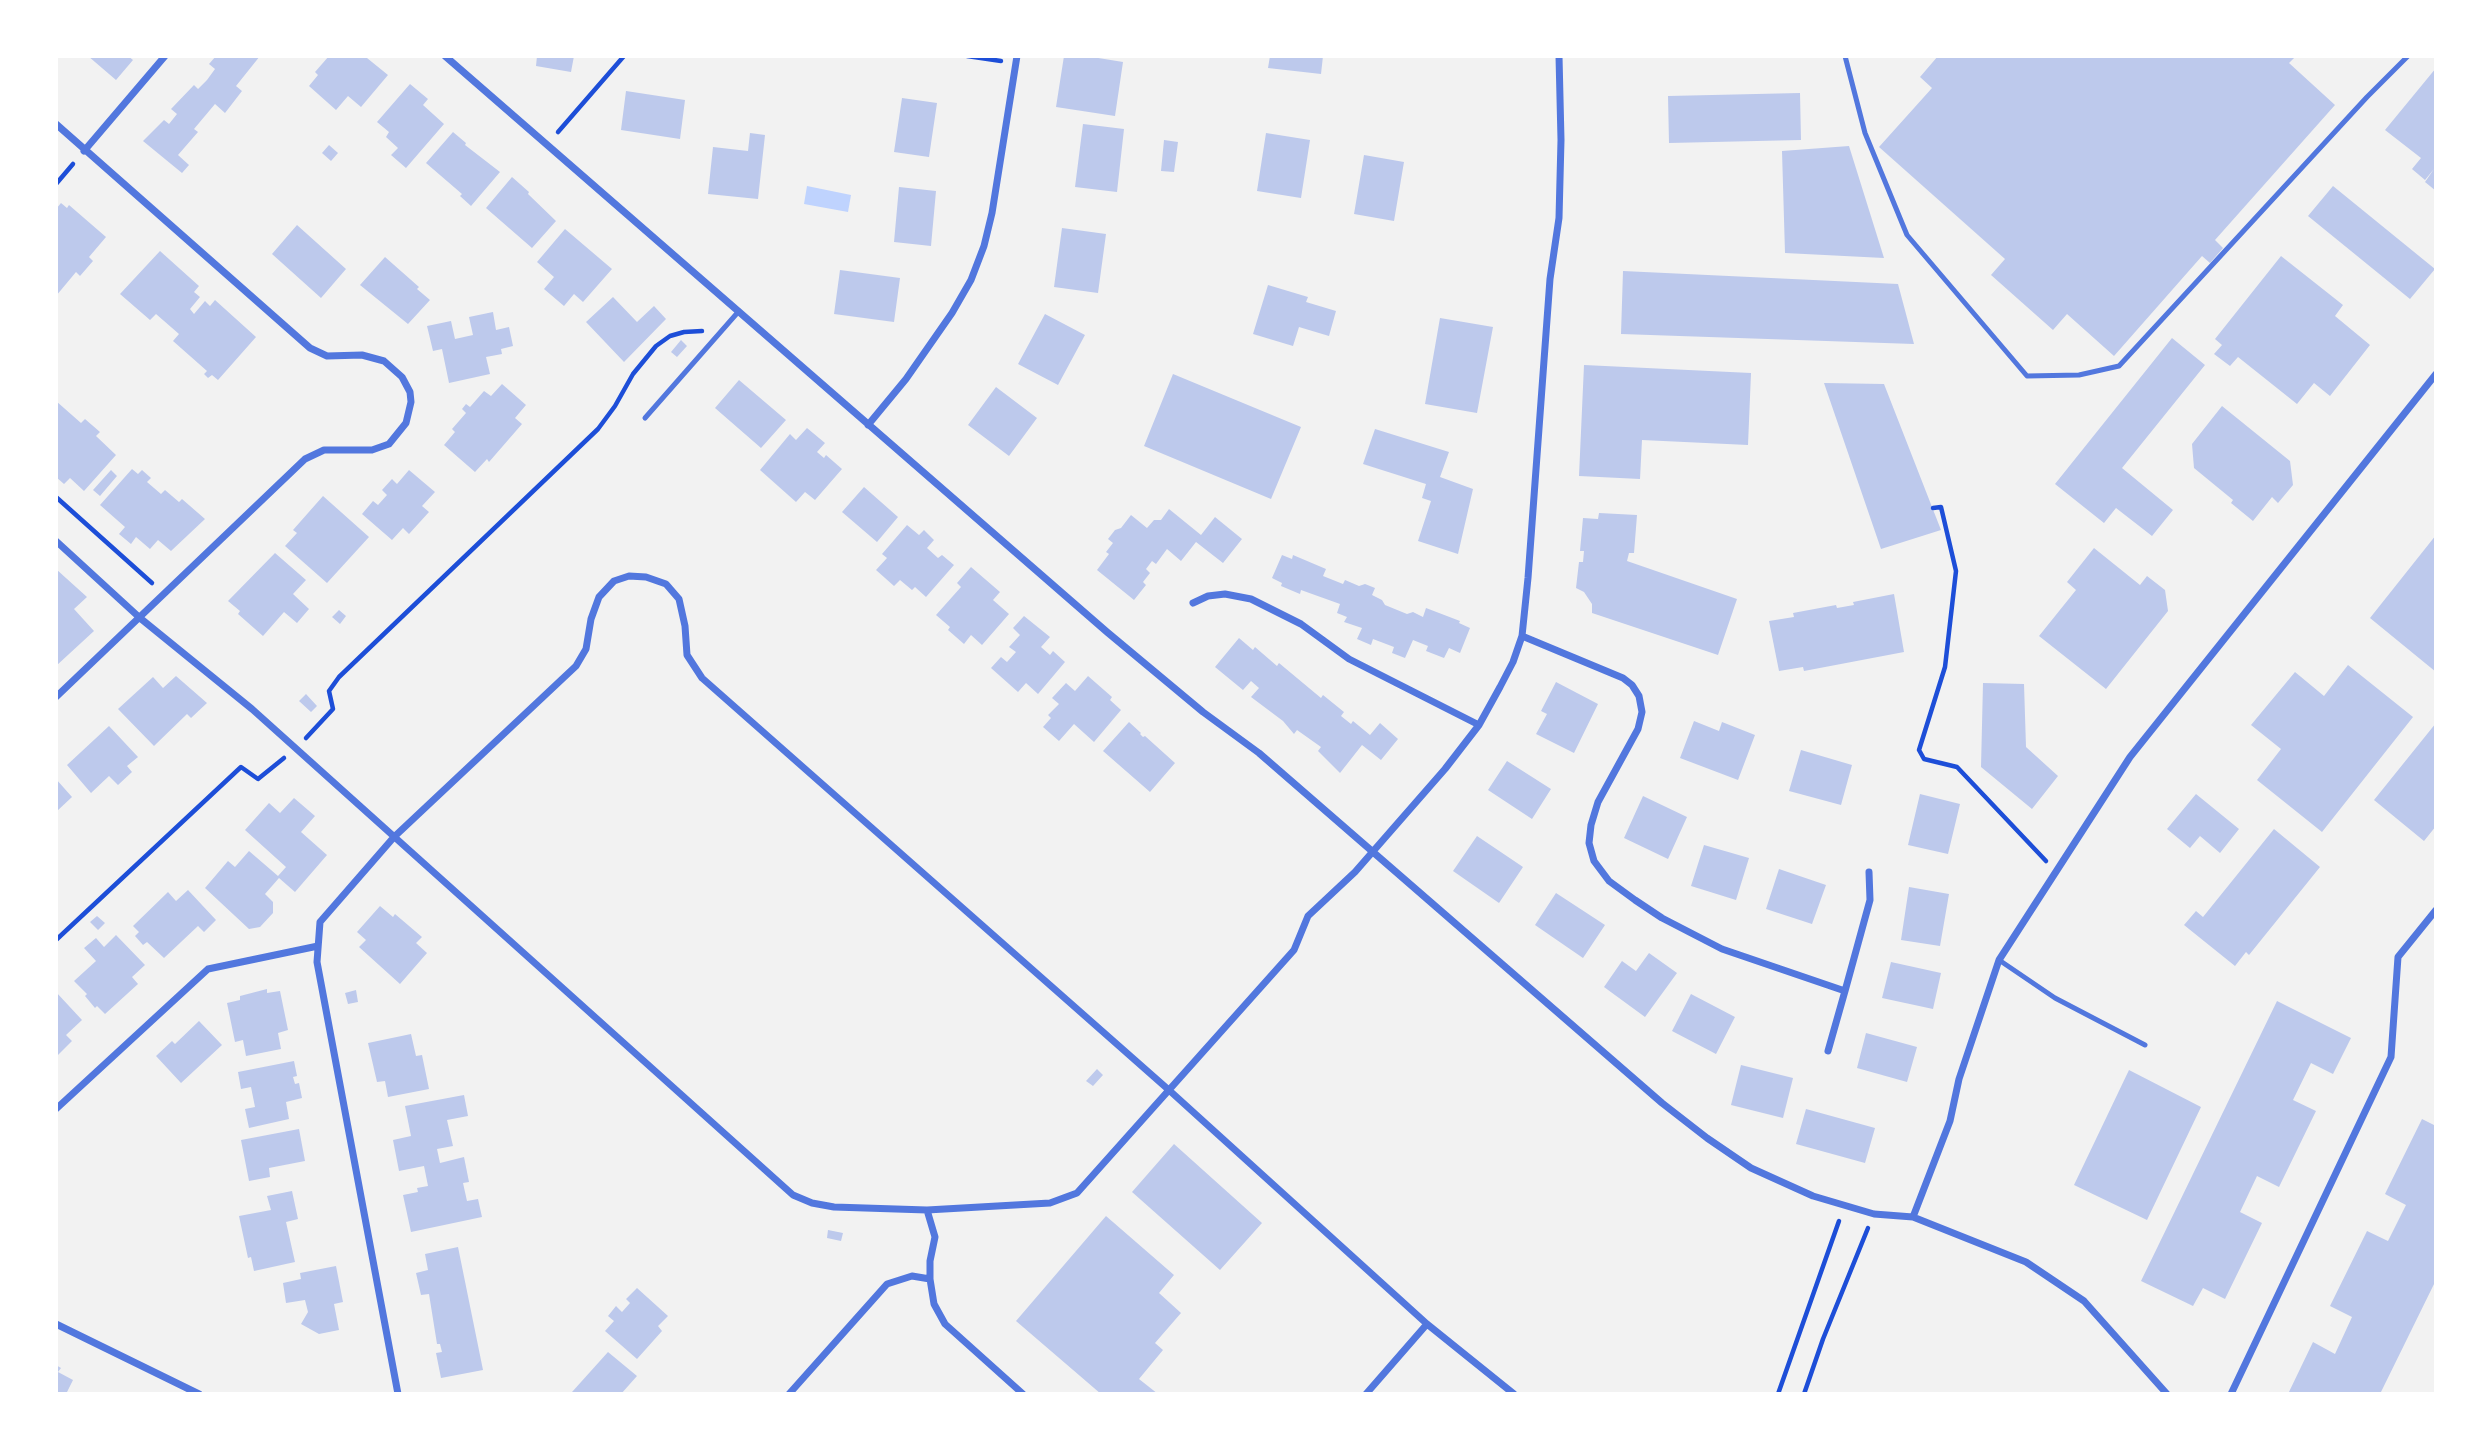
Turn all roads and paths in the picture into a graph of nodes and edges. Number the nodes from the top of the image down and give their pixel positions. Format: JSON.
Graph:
{"nodes":[{"id":1,"x":165,"y":56,"type":"edge"},
{"id":2,"x":444,"y":56,"type":"edge"},
{"id":3,"x":624,"y":56,"type":"edge"},
{"id":4,"x":967,"y":56,"type":"edge"},
{"id":5,"x":1559,"y":56,"type":"edge"},
{"id":6,"x":1845,"y":56,"type":"edge"},
{"id":7,"x":2407,"y":56,"type":"edge"},
{"id":8,"x":1016,"y":60,"type":"edge"},
{"id":9,"x":56,"y":124,"type":"edge"},
{"id":10,"x":548,"y":145,"type":"junction"},
{"id":11,"x":85,"y":150,"type":"junction"},
{"id":12,"x":56,"y":184,"type":"edge"},
{"id":13,"x":739,"y":311,"type":"junction"},
{"id":14,"x":719,"y":334,"type":"junction"},
{"id":15,"x":2436,"y":374,"type":"edge"},
{"id":16,"x":645,"y":418,"type":"dead end"},
{"id":17,"x":869,"y":425,"type":"junction"},
{"id":18,"x":56,"y":497,"type":"edge"},
{"id":19,"x":1933,"y":508,"type":"dead end"},
{"id":20,"x":56,"y":541,"type":"edge"},
{"id":21,"x":165,"y":594,"type":"junction"},
{"id":22,"x":1193,"y":603,"type":"dead end"},
{"id":23,"x":140,"y":618,"type":"junction"},
{"id":24,"x":1522,"y":636,"type":"junction"},
{"id":25,"x":56,"y":697,"type":"edge"},
{"id":26,"x":1479,"y":725,"type":"junction"},
{"id":27,"x":295,"y":749,"type":"junction"},
{"id":28,"x":394,"y":837,"type":"junction"},
{"id":29,"x":1373,"y":852,"type":"junction"},
{"id":30,"x":1869,"y":872,"type":"dead end"},
{"id":31,"x":2056,"y":872,"type":"junction"},
{"id":32,"x":2436,"y":910,"type":"edge"},
{"id":33,"x":56,"y":940,"type":"edge"},
{"id":34,"x":318,"y":946,"type":"junction"},
{"id":35,"x":1999,"y":960,"type":"junction"},
{"id":36,"x":1845,"y":991,"type":"junction"},
{"id":37,"x":2145,"y":1045,"type":"dead end"},
{"id":38,"x":1828,"y":1051,"type":"dead end"},
{"id":39,"x":1170,"y":1091,"type":"junction"},
{"id":40,"x":56,"y":1109,"type":"edge"},
{"id":41,"x":1844,"y":1207,"type":"junction"},
{"id":42,"x":927,"y":1210,"type":"junction"},
{"id":43,"x":1874,"y":1214,"type":"junction"},
{"id":44,"x":1913,"y":1217,"type":"junction"},
{"id":45,"x":930,"y":1279,"type":"junction"},
{"id":46,"x":56,"y":1324,"type":"edge"},
{"id":47,"x":1427,"y":1324,"type":"junction"},
{"id":48,"x":199,"y":1394,"type":"edge"},
{"id":49,"x":398,"y":1394,"type":"edge"},
{"id":50,"x":789,"y":1394,"type":"edge"},
{"id":51,"x":1023,"y":1394,"type":"edge"},
{"id":52,"x":1366,"y":1394,"type":"edge"},
{"id":53,"x":1514,"y":1394,"type":"edge"},
{"id":54,"x":1778,"y":1394,"type":"edge"},
{"id":55,"x":1804,"y":1394,"type":"edge"},
{"id":56,"x":2167,"y":1394,"type":"edge"},
{"id":57,"x":2231,"y":1394,"type":"edge"}],
"edges":[{"from":1,"to":11,"type":"street"},
{"from":2,"to":10,"type":"street"},
{"from":3,"to":10,"type":"path"},
{"from":4,"to":8,"type":"path"},
{"from":5,"to":24,"type":"street"},
{"from":6,"to":7,"type":"lane"},
{"from":8,"to":17,"type":"street"},
{"from":9,"to":11,"type":"street"},
{"from":10,"to":13,"type":"street"},
{"from":11,"to":12,"type":"path"},
{"from":11,"to":21,"type":"street"},
{"from":13,"to":14,"type":"lane"},
{"from":13,"to":17,"type":"street"},
{"from":14,"to":16,"type":"lane"},
{"from":14,"to":27,"type":"path"},
{"from":15,"to":31,"type":"street"},
{"from":17,"to":29,"type":"street"},
{"from":18,"to":21,"type":"path"},
{"from":19,"to":31,"type":"path"},
{"from":20,"to":23,"type":"street"},
{"from":21,"to":23,"type":"street"},
{"from":22,"to":26,"type":"street"},
{"from":23,"to":25,"type":"street"},
{"from":23,"to":27,"type":"street"},
{"from":24,"to":26,"type":"street"},
{"from":24,"to":36,"type":"street"},
{"from":26,"to":29,"type":"street"},
{"from":27,"to":28,"type":"street"},
{"from":27,"to":33,"type":"path"},
{"from":28,"to":34,"type":"street"},
{"from":28,"to":39,"type":"street"},
{"from":28,"to":42,"type":"street"},
{"from":29,"to":39,"type":"street"},
{"from":29,"to":41,"type":"street"},
{"from":30,"to":36,"type":"street"},
{"from":31,"to":35,"type":"street"},
{"from":32,"to":57,"type":"street"},
{"from":34,"to":40,"type":"street"},
{"from":34,"to":49,"type":"street"},
{"from":35,"to":37,"type":"lane"},
{"from":35,"to":44,"type":"street"},
{"from":36,"to":38,"type":"street"},
{"from":39,"to":42,"type":"street"},
{"from":39,"to":47,"type":"street"},
{"from":41,"to":43,"type":"street"},
{"from":41,"to":54,"type":"path"},
{"from":42,"to":45,"type":"street"},
{"from":43,"to":44,"type":"street"},
{"from":43,"to":55,"type":"path"},
{"from":44,"to":56,"type":"street"},
{"from":45,"to":50,"type":"street"},
{"from":45,"to":51,"type":"street"},
{"from":46,"to":48,"type":"street"},
{"from":47,"to":52,"type":"street"},
{"from":47,"to":53,"type":"street"}]}
